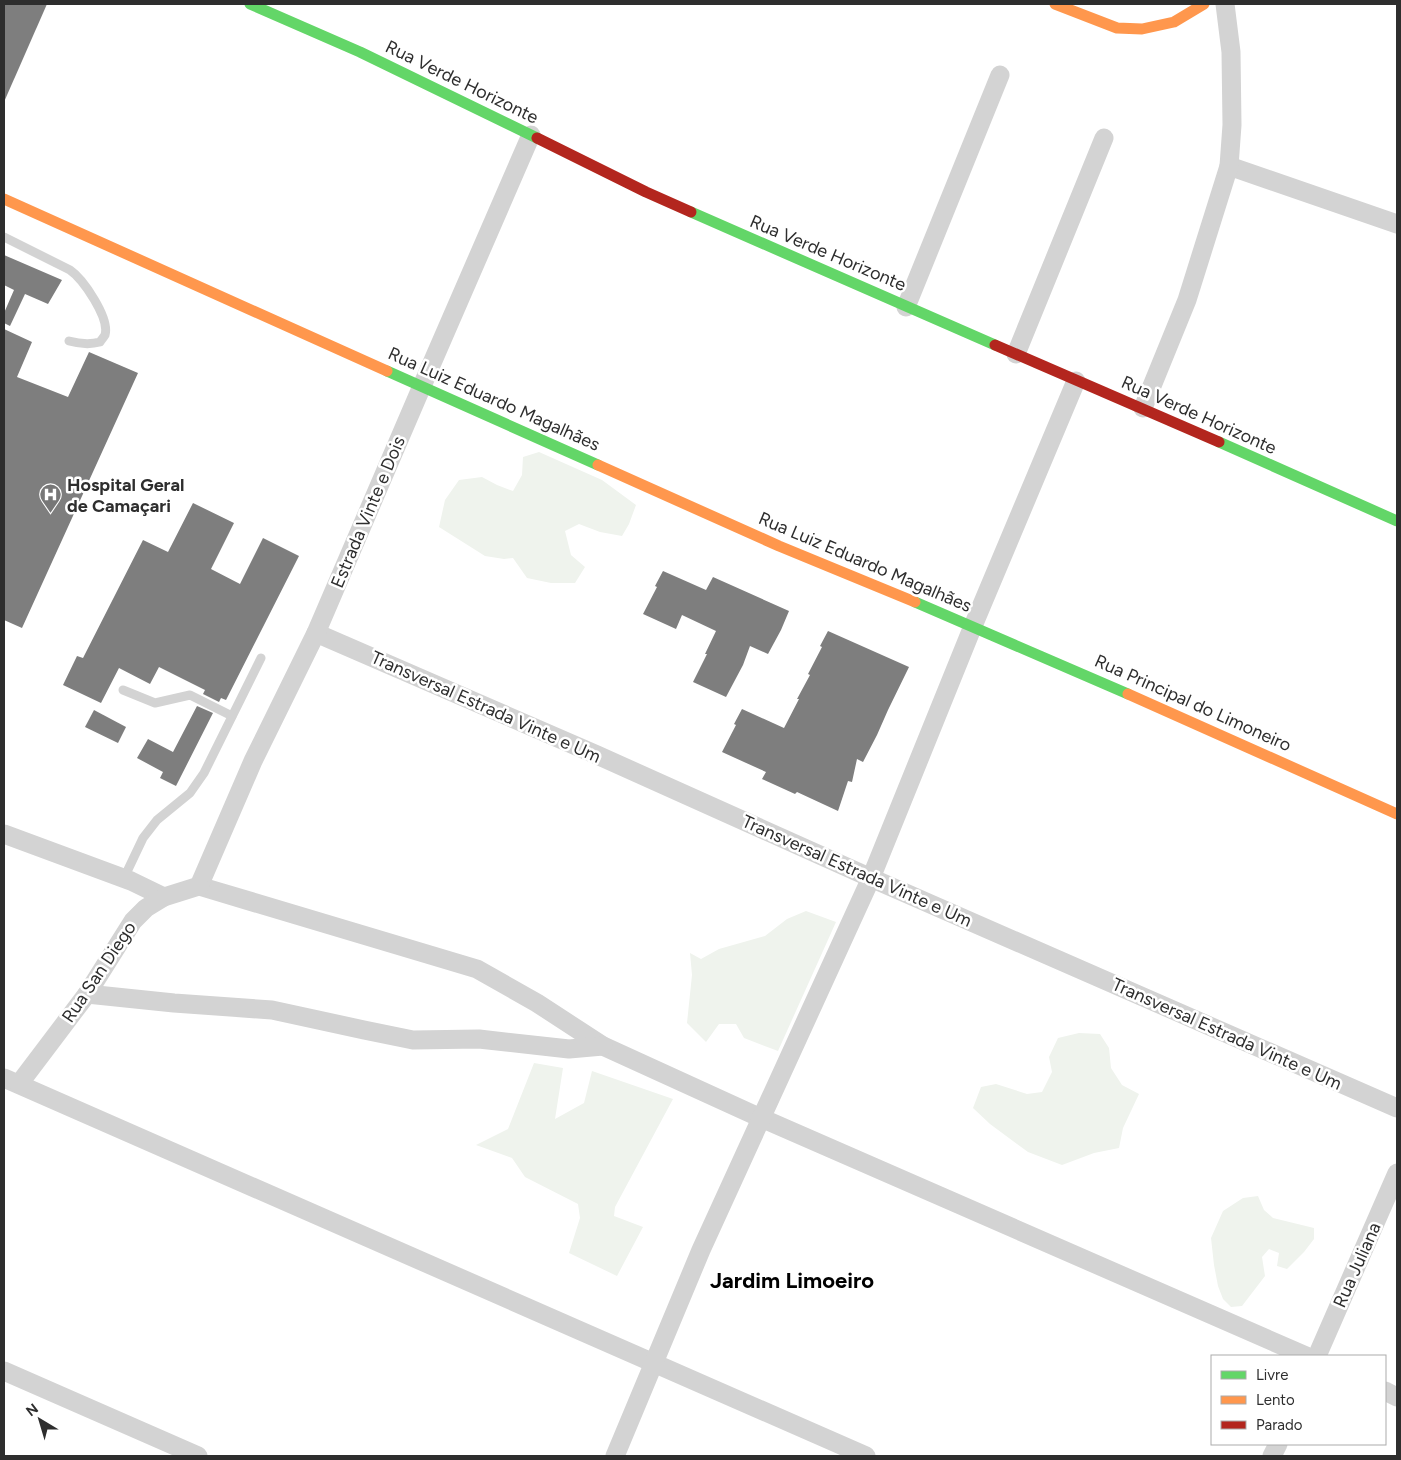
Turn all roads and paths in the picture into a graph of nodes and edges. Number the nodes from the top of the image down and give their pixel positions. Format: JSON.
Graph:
{"nodes":[{"id":1,"x":250,"y":4,"type":"edge"},
{"id":2,"x":1055,"y":4,"type":"edge"},
{"id":3,"x":1204,"y":4,"type":"edge"},
{"id":4,"x":1225,"y":4,"type":"edge"},
{"id":5,"x":1000,"y":75,"type":"dead end"},
{"id":6,"x":531,"y":136,"type":"junction"},
{"id":7,"x":1104,"y":138,"type":"dead end"},
{"id":8,"x":1229,"y":166,"type":"junction"},
{"id":9,"x":4,"y":199,"type":"edge"},
{"id":10,"x":1397,"y":224,"type":"edge"},
{"id":11,"x":4,"y":237,"type":"edge"},
{"id":12,"x":906,"y":306,"type":"junction"},
{"id":13,"x":69,"y":341,"type":"dead end"},
{"id":14,"x":1016,"y":354,"type":"junction"},
{"id":15,"x":1076,"y":381,"type":"junction"},
{"id":16,"x":422,"y":386,"type":"junction"},
{"id":17,"x":1143,"y":408,"type":"junction"},
{"id":18,"x":1397,"y":521,"type":"edge"},
{"id":19,"x":973,"y":626,"type":"junction"},
{"id":20,"x":316,"y":633,"type":"junction"},
{"id":21,"x":261,"y":658,"type":"dead end"},
{"id":22,"x":123,"y":690,"type":"dead end"},
{"id":23,"x":232,"y":716,"type":"junction"},
{"id":24,"x":1397,"y":814,"type":"edge"},
{"id":25,"x":4,"y":834,"type":"edge"},
{"id":26,"x":124,"y":878,"type":"junction"},
{"id":27,"x":871,"y":878,"type":"junction"},
{"id":28,"x":199,"y":886,"type":"junction"},
{"id":29,"x":164,"y":897,"type":"junction"},
{"id":30,"x":87,"y":994,"type":"junction"},
{"id":31,"x":603,"y":1046,"type":"junction"},
{"id":32,"x":11,"y":1081,"type":"edge"},
{"id":33,"x":1397,"y":1108,"type":"edge"},
{"id":34,"x":760,"y":1118,"type":"junction"},
{"id":35,"x":1397,"y":1173,"type":"edge"},
{"id":36,"x":1304,"y":1355,"type":"edge"},
{"id":37,"x":1317,"y":1355,"type":"edge"},
{"id":38,"x":654,"y":1364,"type":"junction"},
{"id":39,"x":4,"y":1371,"type":"edge"},
{"id":40,"x":198,"y":1456,"type":"edge"},
{"id":41,"x":615,"y":1456,"type":"edge"},
{"id":42,"x":866,"y":1456,"type":"edge"}],
"edges":[{"from":1,"to":6,"type":"street","name":"Rua Verde Horizonte"},
{"from":2,"to":3,"type":"street"},
{"from":4,"to":8,"type":"street"},
{"from":5,"to":12,"type":"street"},
{"from":6,"to":12,"type":"street","name":"Rua Verde Horizonte"},
{"from":6,"to":16,"type":"street","name":"Estrada Vinte e Dois"},
{"from":7,"to":14,"type":"street"},
{"from":8,"to":10,"type":"street"},
{"from":8,"to":17,"type":"street"},
{"from":9,"to":16,"type":"street","name":"Rua Luiz Eduardo Magalhães"},
{"from":11,"to":13,"type":"lane"},
{"from":12,"to":14,"type":"street","name":"Rua Verde Horizonte"},
{"from":14,"to":15,"type":"street","name":"Rua Verde Horizonte"},
{"from":15,"to":17,"type":"street","name":"Rua Verde Horizonte"},
{"from":15,"to":19,"type":"street"},
{"from":16,"to":19,"type":"street","name":"Rua Luiz Eduardo Magalhães"},
{"from":16,"to":20,"type":"street","name":"Estrada Vinte e Dois"},
{"from":17,"to":18,"type":"street","name":"Rua Verde Horizonte"},
{"from":19,"to":24,"type":"street","name":"Rua Principal do Limoneiro"},
{"from":19,"to":27,"type":"street"},
{"from":20,"to":27,"type":"street","name":"Transversal Estrada Vinte e Um"},
{"from":20,"to":28,"type":"street","name":"Estrada Vinte e Dois"},
{"from":21,"to":23,"type":"lane"},
{"from":22,"to":23,"type":"lane"},
{"from":23,"to":26,"type":"lane"},
{"from":25,"to":26,"type":"street"},
{"from":26,"to":29,"type":"street"},
{"from":27,"to":33,"type":"street","name":"Transversal Estrada Vinte e Um"},
{"from":27,"to":34,"type":"street"},
{"from":28,"to":29,"type":"street","name":"Rua San Diego"},
{"from":28,"to":31,"type":"street"},
{"from":29,"to":30,"type":"street","name":"Rua San Diego"},
{"from":30,"to":31,"type":"street"},
{"from":30,"to":32,"type":"street","name":"Rua San Diego"},
{"from":31,"to":34,"type":"street"},
{"from":32,"to":38,"type":"street"},
{"from":34,"to":36,"type":"street"},
{"from":34,"to":38,"type":"street"},
{"from":35,"to":37,"type":"street","name":"Rua Juliana"},
{"from":38,"to":41,"type":"street"},
{"from":38,"to":42,"type":"street"},
{"from":39,"to":40,"type":"street"}]}
